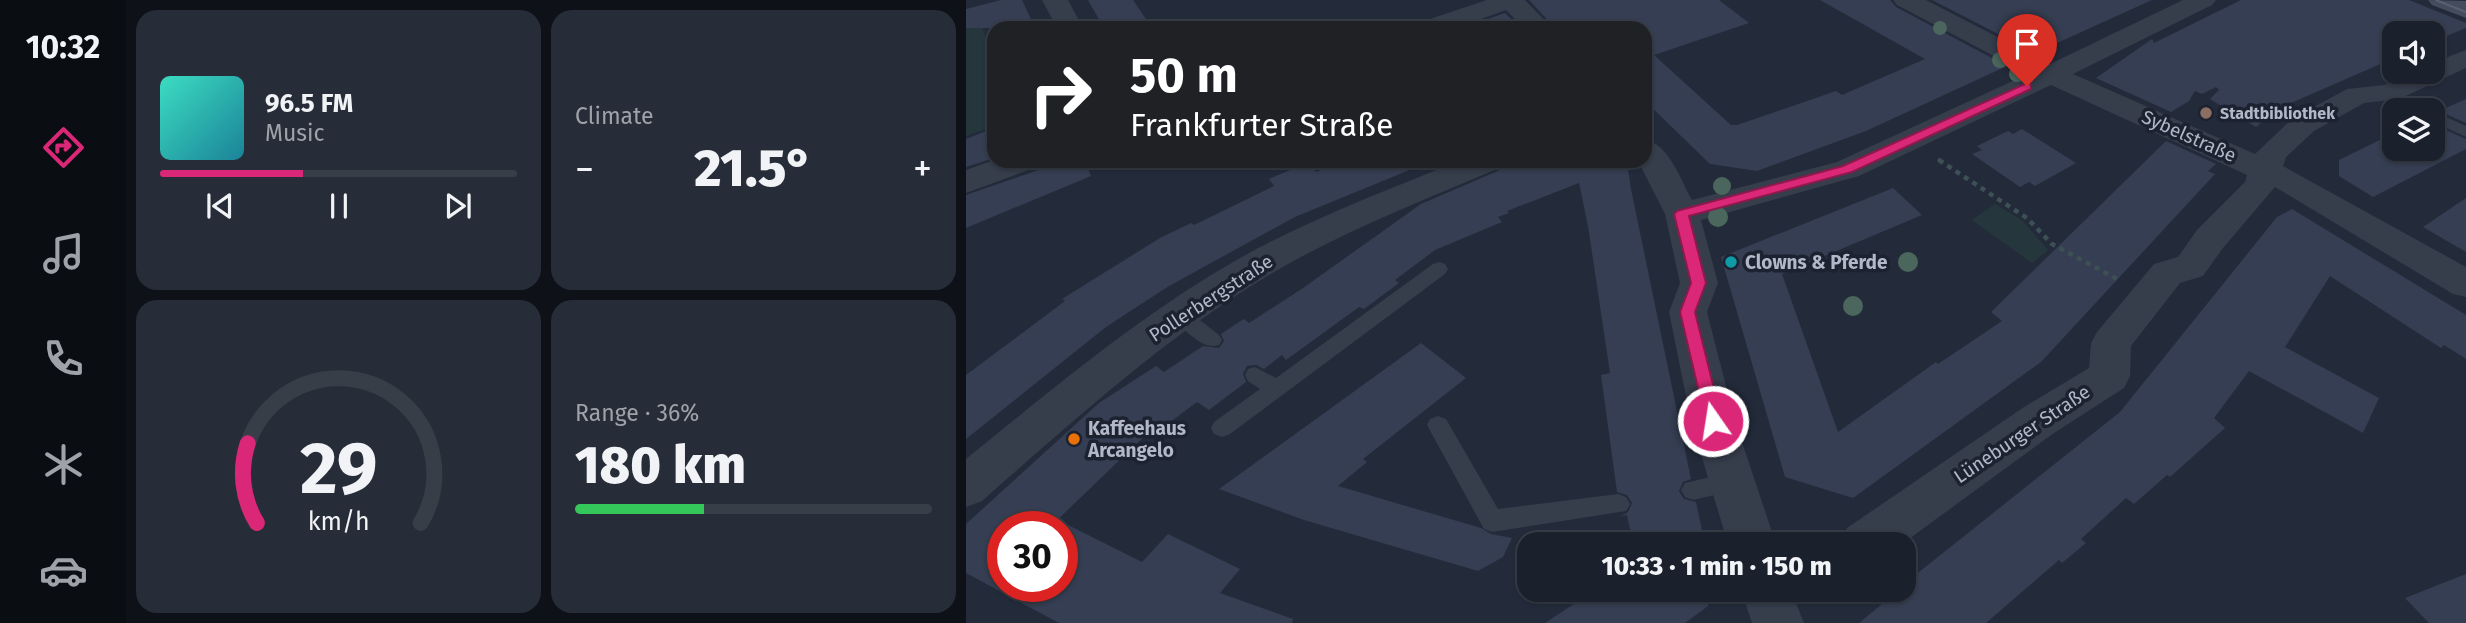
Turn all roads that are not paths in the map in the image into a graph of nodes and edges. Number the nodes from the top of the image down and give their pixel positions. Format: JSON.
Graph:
{"nodes":[{"id":1,"x":1055,"y":0,"type":"edge"},
{"id":2,"x":1508,"y":0,"type":"edge"},
{"id":3,"x":1906,"y":0,"type":"edge"},
{"id":4,"x":2441,"y":0,"type":"edge"},
{"id":5,"x":2186,"y":3,"type":"edge"},
{"id":6,"x":2466,"y":10,"type":"edge"},
{"id":7,"x":1066,"y":21,"type":"edge"},
{"id":8,"x":1451,"y":21,"type":"edge"},
{"id":9,"x":1531,"y":21,"type":"edge"},
{"id":10,"x":2466,"y":58,"type":"edge"},
{"id":11,"x":2051,"y":75,"type":"junction"},
{"id":12,"x":2389,"y":93,"type":"junction"},
{"id":13,"x":2399,"y":98,"type":"edge"},
{"id":14,"x":2445,"y":122,"type":"edge"},
{"id":15,"x":2466,"y":132,"type":"edge"},
{"id":16,"x":1652,"y":158,"type":"edge"},
{"id":17,"x":1004,"y":168,"type":"edge"},
{"id":18,"x":1472,"y":168,"type":"edge"},
{"id":19,"x":2265,"y":170,"type":"junction"},
{"id":20,"x":966,"y":182,"type":"edge"},
{"id":21,"x":1682,"y":214,"type":"junction"},
{"id":22,"x":1439,"y":269,"type":"dead end"},
{"id":23,"x":2466,"y":284,"type":"edge"},
{"id":24,"x":1180,"y":316,"type":"junction"},
{"id":25,"x":1212,"y":340,"type":"dead end"},
{"id":26,"x":1255,"y":374,"type":"dead end"},
{"id":27,"x":1276,"y":389,"type":"junction"},
{"id":28,"x":1438,"y":425,"type":"dead end"},
{"id":29,"x":1222,"y":428,"type":"dead end"},
{"id":30,"x":1732,"y":482,"type":"junction"},
{"id":31,"x":966,"y":487,"type":"edge"},
{"id":32,"x":1693,"y":490,"type":"dead end"},
{"id":33,"x":1618,"y":504,"type":"dead end"},
{"id":34,"x":1748,"y":532,"type":"edge"},
{"id":35,"x":1881,"y":532,"type":"edge"}],
"edges":[{"from":1,"to":7,"type":"street"},
{"from":2,"to":8,"type":"street"},
{"from":2,"to":9,"type":"street"},
{"from":3,"to":11,"type":"street","name":"Sybelstraße"},
{"from":4,"to":6,"type":"main road"},
{"from":5,"to":11,"type":"street"},
{"from":10,"to":12,"type":"street","name":"Lüneburger Straße"},
{"from":11,"to":19,"type":"street","name":"Sybelstraße"},
{"from":11,"to":21,"type":"street"},
{"from":12,"to":13,"type":"lane"},
{"from":12,"to":19,"type":"street","name":"Lüneburger Straße"},
{"from":14,"to":15,"type":"lane"},
{"from":16,"to":21,"type":"street"},
{"from":17,"to":20,"type":"street"},
{"from":18,"to":24,"type":"street","name":"Pollerbergstraße"},
{"from":19,"to":23,"type":"street","name":"Sybelstraße"},
{"from":19,"to":35,"type":"street","name":"Lüneburger Straße"},
{"from":21,"to":30,"type":"street"},
{"from":22,"to":27,"type":"lane"},
{"from":24,"to":25,"type":"lane"},
{"from":24,"to":31,"type":"street","name":"Pollerbergstraße"},
{"from":26,"to":27,"type":"lane"},
{"from":27,"to":29,"type":"lane"},
{"from":28,"to":33,"type":"lane"},
{"from":30,"to":32,"type":"lane"},
{"from":30,"to":34,"type":"street"}]}
